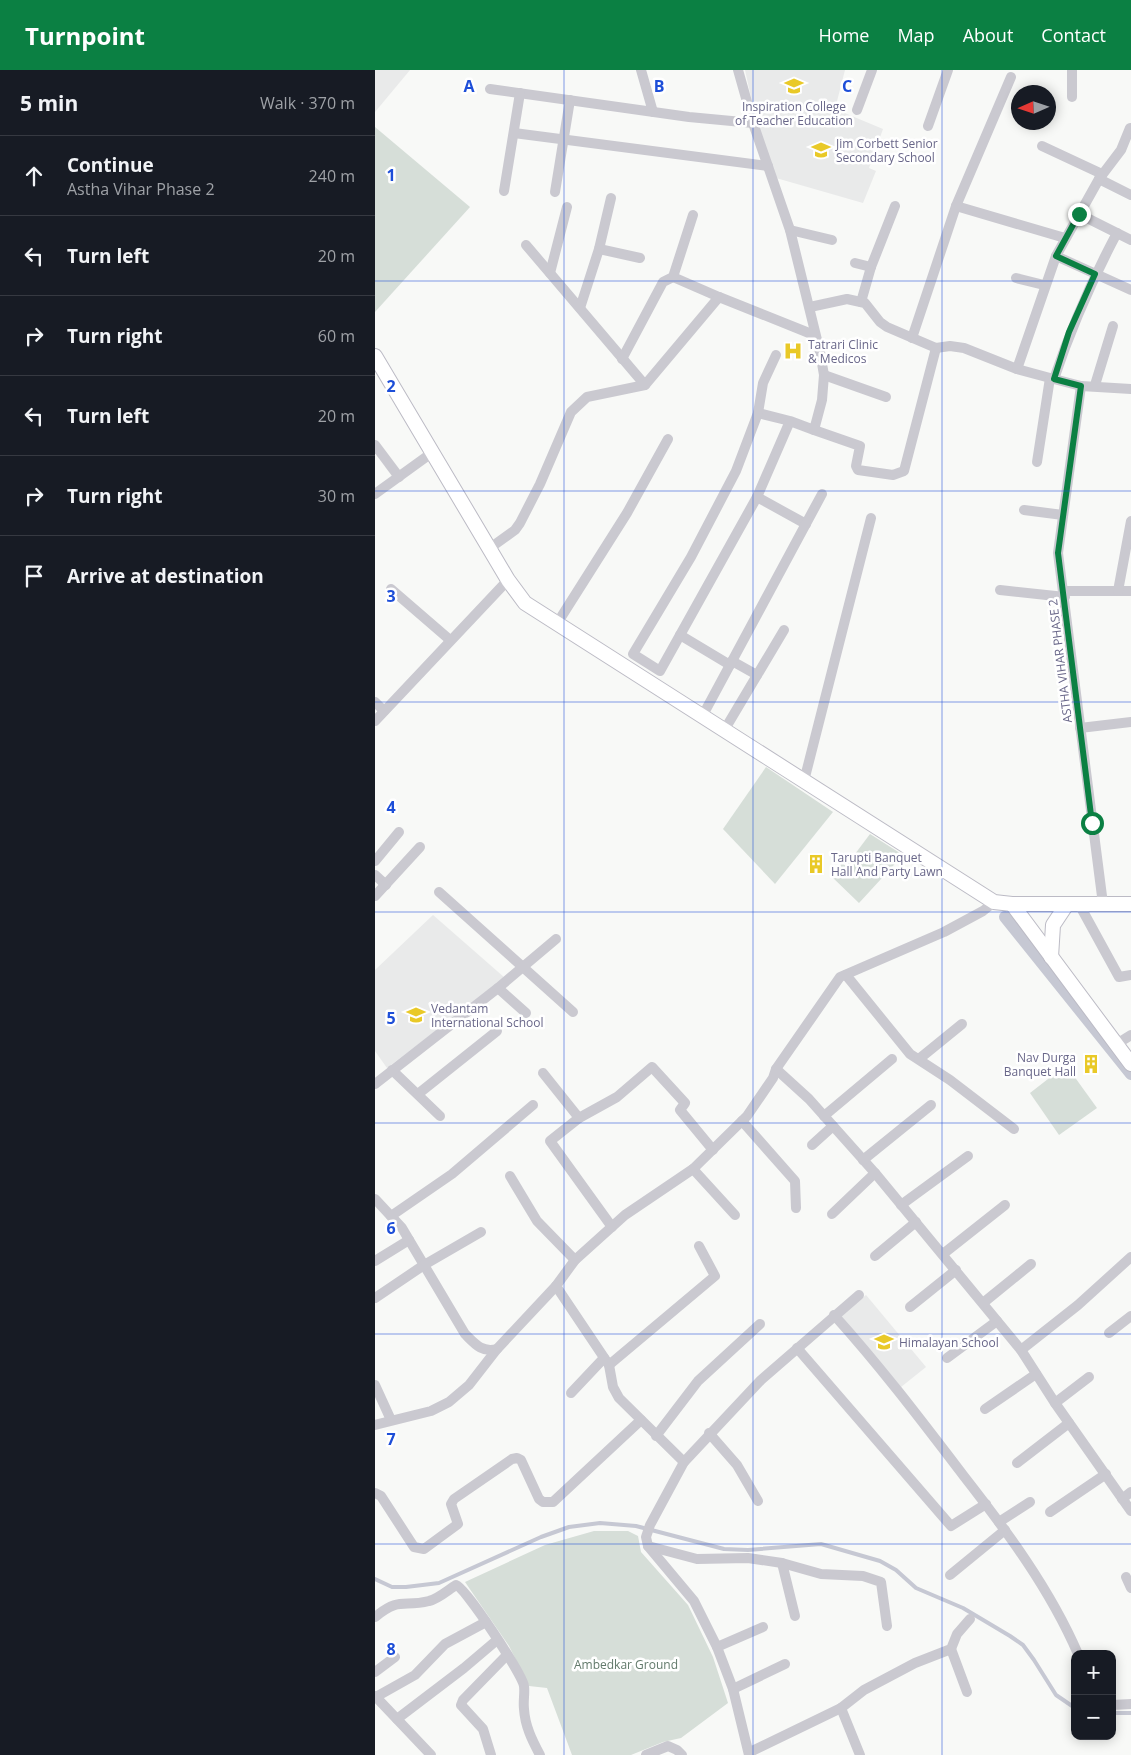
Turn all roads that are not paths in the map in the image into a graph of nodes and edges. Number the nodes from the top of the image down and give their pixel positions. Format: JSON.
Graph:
{"nodes":[{"id":1,"x":641,"y":70,"type":"edge"},
{"id":2,"x":738,"y":70,"type":"edge"},
{"id":3,"x":872,"y":70,"type":"edge"},
{"id":4,"x":949,"y":70,"type":"edge"},
{"id":5,"x":1071,"y":70,"type":"edge"},
{"id":6,"x":1011,"y":77,"type":"dead end"},
{"id":7,"x":490,"y":89,"type":"dead end"},
{"id":8,"x":520,"y":93,"type":"junction"},
{"id":9,"x":1072,"y":97,"type":"dead end"},
{"id":10,"x":570,"y":100,"type":"junction"},
{"id":11,"x":857,"y":110,"type":"dead end"},
{"id":12,"x":653,"y":112,"type":"junction"},
{"id":13,"x":753,"y":123,"type":"junction"},
{"id":14,"x":929,"y":126,"type":"dead end"},
{"id":15,"x":1129,"y":128,"type":"dead end"},
{"id":16,"x":514,"y":133,"type":"junction"},
{"id":17,"x":564,"y":140,"type":"junction"},
{"id":18,"x":1042,"y":146,"type":"dead end"},
{"id":19,"x":1126,"y":152,"type":"edge"},
{"id":20,"x":768,"y":166,"type":"junction"},
{"id":21,"x":1101,"y":176,"type":"junction"},
{"id":22,"x":505,"y":191,"type":"dead end"},
{"id":23,"x":555,"y":192,"type":"dead end"},
{"id":24,"x":1131,"y":195,"type":"edge"},
{"id":25,"x":611,"y":198,"type":"dead end"},
{"id":26,"x":895,"y":206,"type":"dead end"},
{"id":27,"x":956,"y":206,"type":"junction"},
{"id":28,"x":567,"y":207,"type":"dead end"},
{"id":29,"x":1079,"y":214,"type":"junction"},
{"id":30,"x":693,"y":215,"type":"dead end"},
{"id":31,"x":790,"y":230,"type":"junction"},
{"id":32,"x":1117,"y":233,"type":"junction"},
{"id":33,"x":1065,"y":238,"type":"junction"},
{"id":34,"x":832,"y":240,"type":"dead end"},
{"id":35,"x":1131,"y":240,"type":"edge"},
{"id":36,"x":526,"y":245,"type":"dead end"},
{"id":37,"x":599,"y":249,"type":"junction"},
{"id":38,"x":1056,"y":256,"type":"junction"},
{"id":39,"x":639,"y":258,"type":"dead end"},
{"id":40,"x":855,"y":263,"type":"dead end"},
{"id":41,"x":871,"y":267,"type":"junction"},
{"id":42,"x":550,"y":273,"type":"junction"},
{"id":43,"x":1095,"y":274,"type":"junction"},
{"id":44,"x":673,"y":276,"type":"junction"},
{"id":45,"x":1016,"y":278,"type":"dead end"},
{"id":46,"x":1045,"y":285,"type":"junction"},
{"id":47,"x":1131,"y":290,"type":"edge"},
{"id":48,"x":719,"y":297,"type":"junction"},
{"id":49,"x":861,"y":302,"type":"junction"},
{"id":50,"x":810,"y":307,"type":"junction"},
{"id":51,"x":580,"y":308,"type":"junction"},
{"id":52,"x":1113,"y":326,"type":"dead end"},
{"id":53,"x":815,"y":336,"type":"junction"},
{"id":54,"x":912,"y":338,"type":"junction"},
{"id":55,"x":936,"y":348,"type":"junction"},
{"id":56,"x":776,"y":355,"type":"dead end"},
{"id":57,"x":375,"y":356,"type":"edge"},
{"id":58,"x":622,"y":359,"type":"junction"},
{"id":59,"x":1017,"y":369,"type":"junction"},
{"id":60,"x":824,"y":375,"type":"junction"},
{"id":61,"x":1052,"y":378,"type":"junction"},
{"id":62,"x":645,"y":385,"type":"junction"},
{"id":63,"x":1095,"y":385,"type":"junction"},
{"id":64,"x":1081,"y":386,"type":"junction"},
{"id":65,"x":1131,"y":389,"type":"edge"},
{"id":66,"x":886,"y":397,"type":"dead end"},
{"id":67,"x":758,"y":413,"type":"junction"},
{"id":68,"x":790,"y":421,"type":"junction"},
{"id":69,"x":814,"y":430,"type":"junction"},
{"id":70,"x":668,"y":439,"type":"dead end"},
{"id":71,"x":375,"y":445,"type":"edge"},
{"id":72,"x":433,"y":452,"type":"junction"},
{"id":73,"x":1037,"y":462,"type":"dead end"},
{"id":74,"x":399,"y":477,"type":"junction"},
{"id":75,"x":375,"y":494,"type":"edge"},
{"id":76,"x":822,"y":494,"type":"dead end"},
{"id":77,"x":757,"y":497,"type":"junction"},
{"id":78,"x":1024,"y":510,"type":"dead end"},
{"id":79,"x":1063,"y":514,"type":"junction"},
{"id":80,"x":871,"y":518,"type":"dead end"},
{"id":81,"x":1131,"y":521,"type":"edge"},
{"id":82,"x":806,"y":524,"type":"junction"},
{"id":83,"x":490,"y":548,"type":"junction"},
{"id":84,"x":508,"y":580,"type":"junction"},
{"id":85,"x":391,"y":589,"type":"dead end"},
{"id":86,"x":1000,"y":590,"type":"dead end"},
{"id":87,"x":1118,"y":591,"type":"junction"},
{"id":88,"x":1131,"y":591,"type":"edge"},
{"id":89,"x":1064,"y":594,"type":"junction"},
{"id":90,"x":558,"y":622,"type":"junction"},
{"id":91,"x":784,"y":630,"type":"dead end"},
{"id":92,"x":680,"y":635,"type":"junction"},
{"id":93,"x":450,"y":640,"type":"junction"},
{"id":94,"x":731,"y":663,"type":"junction"},
{"id":95,"x":757,"y":676,"type":"junction"},
{"id":96,"x":375,"y":702,"type":"edge"},
{"id":97,"x":384,"y":711,"type":"junction"},
{"id":98,"x":703,"y":715,"type":"junction"},
{"id":99,"x":375,"y":721,"type":"edge"},
{"id":100,"x":1131,"y":722,"type":"edge"},
{"id":101,"x":1080,"y":728,"type":"junction"},
{"id":102,"x":725,"y":729,"type":"junction"},
{"id":103,"x":803,"y":781,"type":"junction"},
{"id":104,"x":399,"y":832,"type":"dead end"},
{"id":105,"x":420,"y":847,"type":"dead end"},
{"id":106,"x":375,"y":861,"type":"edge"},
{"id":107,"x":375,"y":875,"type":"edge"},
{"id":108,"x":386,"y":885,"type":"junction"},
{"id":109,"x":439,"y":892,"type":"dead end"},
{"id":110,"x":375,"y":896,"type":"edge"},
{"id":111,"x":994,"y":902,"type":"junction"},
{"id":112,"x":1012,"y":904,"type":"junction"},
{"id":113,"x":1073,"y":904,"type":"junction"},
{"id":114,"x":1103,"y":904,"type":"junction"},
{"id":115,"x":1131,"y":904,"type":"edge"},
{"id":116,"x":556,"y":939,"type":"dead end"},
{"id":117,"x":1051,"y":957,"type":"junction"},
{"id":118,"x":521,"y":968,"type":"junction"},
{"id":119,"x":846,"y":975,"type":"junction"},
{"id":120,"x":1131,"y":975,"type":"edge"},
{"id":121,"x":499,"y":988,"type":"junction"},
{"id":122,"x":573,"y":1012,"type":"dead end"},
{"id":123,"x":526,"y":1013,"type":"dead end"},
{"id":124,"x":962,"y":1024,"type":"dead end"},
{"id":125,"x":497,"y":1031,"type":"dead end"},
{"id":126,"x":1131,"y":1035,"type":"edge"},
{"id":127,"x":1115,"y":1045,"type":"junction"},
{"id":128,"x":892,"y":1059,"type":"dead end"},
{"id":129,"x":919,"y":1059,"type":"junction"},
{"id":130,"x":1131,"y":1064,"type":"edge"},
{"id":131,"x":777,"y":1069,"type":"junction"},
{"id":132,"x":392,"y":1070,"type":"junction"},
{"id":133,"x":543,"y":1073,"type":"dead end"},
{"id":134,"x":375,"y":1084,"type":"edge"},
{"id":135,"x":418,"y":1094,"type":"junction"},
{"id":136,"x":533,"y":1105,"type":"dead end"},
{"id":137,"x":931,"y":1105,"type":"dead end"},
{"id":138,"x":440,"y":1116,"type":"dead end"},
{"id":139,"x":824,"y":1116,"type":"junction"},
{"id":140,"x":579,"y":1118,"type":"junction"},
{"id":141,"x":742,"y":1121,"type":"junction"},
{"id":142,"x":833,"y":1126,"type":"junction"},
{"id":143,"x":1013,"y":1129,"type":"dead end"},
{"id":144,"x":812,"y":1145,"type":"dead end"},
{"id":145,"x":713,"y":1150,"type":"junction"},
{"id":146,"x":968,"y":1156,"type":"dead end"},
{"id":147,"x":863,"y":1160,"type":"junction"},
{"id":148,"x":693,"y":1169,"type":"junction"},
{"id":149,"x":875,"y":1173,"type":"junction"},
{"id":150,"x":510,"y":1176,"type":"dead end"},
{"id":151,"x":375,"y":1199,"type":"edge"},
{"id":152,"x":1005,"y":1205,"type":"dead end"},
{"id":153,"x":901,"y":1206,"type":"junction"},
{"id":154,"x":796,"y":1208,"type":"dead end"},
{"id":155,"x":832,"y":1214,"type":"dead end"},
{"id":156,"x":735,"y":1215,"type":"dead end"},
{"id":157,"x":391,"y":1216,"type":"junction"},
{"id":158,"x":917,"y":1222,"type":"junction"},
{"id":159,"x":611,"y":1227,"type":"junction"},
{"id":160,"x":481,"y":1232,"type":"dead end"},
{"id":161,"x":409,"y":1240,"type":"junction"},
{"id":162,"x":699,"y":1246,"type":"dead end"},
{"id":163,"x":943,"y":1254,"type":"junction"},
{"id":164,"x":875,"y":1256,"type":"dead end"},
{"id":165,"x":1131,"y":1257,"type":"edge"},
{"id":166,"x":575,"y":1260,"type":"junction"},
{"id":167,"x":375,"y":1261,"type":"edge"},
{"id":168,"x":1031,"y":1264,"type":"dead end"},
{"id":169,"x":424,"y":1265,"type":"junction"},
{"id":170,"x":956,"y":1270,"type":"junction"},
{"id":171,"x":556,"y":1286,"type":"junction"},
{"id":172,"x":859,"y":1295,"type":"dead end"},
{"id":173,"x":375,"y":1298,"type":"edge"},
{"id":174,"x":983,"y":1303,"type":"junction"},
{"id":175,"x":909,"y":1307,"type":"dead end"},
{"id":176,"x":834,"y":1314,"type":"junction"},
{"id":177,"x":1131,"y":1316,"type":"edge"},
{"id":178,"x":997,"y":1321,"type":"junction"},
{"id":179,"x":760,"y":1324,"type":"dead end"},
{"id":180,"x":1109,"y":1332,"type":"dead end"},
{"id":181,"x":797,"y":1348,"type":"junction"},
{"id":182,"x":497,"y":1349,"type":"junction"},
{"id":183,"x":1021,"y":1350,"type":"junction"},
{"id":184,"x":947,"y":1358,"type":"dead end"},
{"id":185,"x":607,"y":1361,"type":"junction"},
{"id":186,"x":1036,"y":1374,"type":"junction"},
{"id":187,"x":1089,"y":1377,"type":"dead end"},
{"id":188,"x":375,"y":1385,"type":"edge"},
{"id":189,"x":571,"y":1393,"type":"dead end"},
{"id":190,"x":1055,"y":1403,"type":"junction"},
{"id":191,"x":985,"y":1409,"type":"dead end"},
{"id":192,"x":391,"y":1420,"type":"junction"},
{"id":193,"x":641,"y":1420,"type":"junction"},
{"id":194,"x":1069,"y":1423,"type":"junction"},
{"id":195,"x":375,"y":1425,"type":"edge"},
{"id":196,"x":709,"y":1433,"type":"junction"},
{"id":197,"x":656,"y":1436,"type":"junction"},
{"id":198,"x":684,"y":1462,"type":"junction"},
{"id":199,"x":1017,"y":1463,"type":"dead end"},
{"id":200,"x":1106,"y":1474,"type":"junction"},
{"id":201,"x":1131,"y":1492,"type":"edge"},
{"id":202,"x":375,"y":1493,"type":"edge"},
{"id":203,"x":1122,"y":1499,"type":"junction"},
{"id":204,"x":758,"y":1501,"type":"dead end"},
{"id":205,"x":1030,"y":1502,"type":"dead end"},
{"id":206,"x":986,"y":1504,"type":"junction"},
{"id":207,"x":1131,"y":1511,"type":"edge"},
{"id":208,"x":1050,"y":1512,"type":"dead end"},
{"id":209,"x":1002,"y":1526,"type":"junction"},
{"id":210,"x":647,"y":1541,"type":"junction"},
{"id":211,"x":782,"y":1563,"type":"junction"},
{"id":212,"x":950,"y":1575,"type":"dead end"},
{"id":213,"x":1126,"y":1577,"type":"dead end"},
{"id":214,"x":1131,"y":1588,"type":"edge"},
{"id":215,"x":795,"y":1616,"type":"dead end"},
{"id":216,"x":375,"y":1617,"type":"edge"},
{"id":217,"x":970,"y":1619,"type":"dead end"},
{"id":218,"x":486,"y":1622,"type":"junction"},
{"id":219,"x":887,"y":1626,"type":"dead end"},
{"id":220,"x":763,"y":1627,"type":"dead end"},
{"id":221,"x":497,"y":1640,"type":"junction"},
{"id":222,"x":717,"y":1647,"type":"junction"},
{"id":223,"x":951,"y":1649,"type":"junction"},
{"id":224,"x":1076,"y":1650,"type":"edge"},
{"id":225,"x":507,"y":1655,"type":"junction"},
{"id":226,"x":395,"y":1657,"type":"dead end"},
{"id":227,"x":785,"y":1664,"type":"dead end"},
{"id":228,"x":375,"y":1672,"type":"edge"},
{"id":229,"x":733,"y":1689,"type":"junction"},
{"id":230,"x":967,"y":1692,"type":"dead end"},
{"id":231,"x":376,"y":1696,"type":"edge"},
{"id":232,"x":1131,"y":1704,"type":"edge"},
{"id":233,"x":1116,"y":1705,"type":"edge"},
{"id":234,"x":841,"y":1708,"type":"junction"},
{"id":235,"x":397,"y":1718,"type":"junction"},
{"id":236,"x":751,"y":1754,"type":"edge"},
{"id":237,"x":431,"y":1755,"type":"edge"},
{"id":238,"x":491,"y":1755,"type":"edge"},
{"id":239,"x":540,"y":1755,"type":"edge"},
{"id":240,"x":646,"y":1755,"type":"edge"},
{"id":241,"x":682,"y":1755,"type":"edge"},
{"id":242,"x":860,"y":1755,"type":"edge"}],
"edges":[{"from":1,"to":12,"type":"street"},
{"from":2,"to":13,"type":"street"},
{"from":3,"to":11,"type":"street"},
{"from":4,"to":14,"type":"street"},
{"from":5,"to":9,"type":"street"},
{"from":6,"to":27,"type":"street"},
{"from":7,"to":8,"type":"street"},
{"from":8,"to":10,"type":"street"},
{"from":8,"to":16,"type":"street"},
{"from":10,"to":12,"type":"street"},
{"from":10,"to":17,"type":"street"},
{"from":12,"to":13,"type":"street"},
{"from":13,"to":20,"type":"street"},
{"from":15,"to":19,"type":"street"},
{"from":16,"to":17,"type":"street"},
{"from":16,"to":22,"type":"street"},
{"from":17,"to":20,"type":"street"},
{"from":17,"to":23,"type":"street"},
{"from":18,"to":21,"type":"street"},
{"from":19,"to":21,"type":"street"},
{"from":20,"to":31,"type":"street"},
{"from":21,"to":24,"type":"street"},
{"from":21,"to":29,"type":"street"},
{"from":25,"to":37,"type":"street"},
{"from":26,"to":41,"type":"street"},
{"from":27,"to":33,"type":"street"},
{"from":27,"to":54,"type":"street"},
{"from":28,"to":42,"type":"street"},
{"from":29,"to":32,"type":"street"},
{"from":29,"to":33,"type":"street"},
{"from":30,"to":44,"type":"street"},
{"from":31,"to":34,"type":"street"},
{"from":31,"to":50,"type":"street"},
{"from":32,"to":35,"type":"street"},
{"from":32,"to":43,"type":"street"},
{"from":33,"to":38,"type":"street"},
{"from":36,"to":42,"type":"street"},
{"from":37,"to":39,"type":"street"},
{"from":37,"to":51,"type":"street"},
{"from":38,"to":43,"type":"street"},
{"from":38,"to":46,"type":"street"},
{"from":40,"to":41,"type":"street"},
{"from":41,"to":49,"type":"street"},
{"from":42,"to":51,"type":"street"},
{"from":43,"to":47,"type":"street"},
{"from":43,"to":61,"type":"street"},
{"from":44,"to":48,"type":"street"},
{"from":44,"to":58,"type":"street"},
{"from":45,"to":46,"type":"street"},
{"from":46,"to":59,"type":"street"},
{"from":48,"to":53,"type":"street"},
{"from":48,"to":62,"type":"street"},
{"from":49,"to":50,"type":"street"},
{"from":49,"to":54,"type":"street"},
{"from":50,"to":53,"type":"street"},
{"from":51,"to":58,"type":"street"},
{"from":52,"to":63,"type":"street"},
{"from":53,"to":60,"type":"street"},
{"from":54,"to":55,"type":"street"},
{"from":55,"to":59,"type":"street"},
{"from":55,"to":69,"type":"street"},
{"from":56,"to":67,"type":"street"},
{"from":57,"to":72,"type":"main road"},
{"from":58,"to":62,"type":"street"},
{"from":59,"to":61,"type":"street"},
{"from":60,"to":66,"type":"street"},
{"from":60,"to":69,"type":"street"},
{"from":61,"to":64,"type":"street"},
{"from":61,"to":73,"type":"street"},
{"from":62,"to":83,"type":"street"},
{"from":63,"to":64,"type":"street"},
{"from":63,"to":65,"type":"street"},
{"from":64,"to":79,"type":"street","name":"ASTHA VIHAR PHASE 2"},
{"from":67,"to":68,"type":"street"},
{"from":67,"to":92,"type":"street"},
{"from":68,"to":69,"type":"street"},
{"from":68,"to":77,"type":"street"},
{"from":70,"to":90,"type":"street"},
{"from":71,"to":74,"type":"street"},
{"from":72,"to":74,"type":"street"},
{"from":72,"to":83,"type":"main road"},
{"from":74,"to":75,"type":"street"},
{"from":76,"to":82,"type":"street"},
{"from":77,"to":82,"type":"street"},
{"from":77,"to":92,"type":"street"},
{"from":78,"to":79,"type":"street"},
{"from":79,"to":89,"type":"street","name":"ASTHA VIHAR PHASE 2"},
{"from":80,"to":103,"type":"street"},
{"from":81,"to":87,"type":"street"},
{"from":82,"to":94,"type":"street"},
{"from":83,"to":84,"type":"main road"},
{"from":84,"to":90,"type":"main road"},
{"from":84,"to":93,"type":"street"},
{"from":85,"to":93,"type":"street"},
{"from":86,"to":89,"type":"street"},
{"from":87,"to":88,"type":"street"},
{"from":87,"to":89,"type":"street"},
{"from":89,"to":101,"type":"street","name":"ASTHA VIHAR PHASE 2"},
{"from":90,"to":98,"type":"main road"},
{"from":91,"to":95,"type":"street"},
{"from":92,"to":94,"type":"street"},
{"from":93,"to":97,"type":"street"},
{"from":94,"to":95,"type":"street"},
{"from":94,"to":98,"type":"street"},
{"from":95,"to":102,"type":"street"},
{"from":96,"to":97,"type":"street"},
{"from":97,"to":99,"type":"street"},
{"from":98,"to":102,"type":"main road"},
{"from":100,"to":101,"type":"street"},
{"from":101,"to":114,"type":"street","name":"ASTHA VIHAR PHASE 2"},
{"from":102,"to":103,"type":"main road"},
{"from":103,"to":111,"type":"main road"},
{"from":104,"to":106,"type":"street"},
{"from":105,"to":108,"type":"street"},
{"from":107,"to":108,"type":"street"},
{"from":108,"to":110,"type":"street"},
{"from":109,"to":118,"type":"street"},
{"from":111,"to":112,"type":"main road"},
{"from":111,"to":119,"type":"street"},
{"from":112,"to":113,"type":"main road"},
{"from":112,"to":117,"type":"main road"},
{"from":113,"to":114,"type":"main road"},
{"from":113,"to":117,"type":"main road"},
{"from":113,"to":120,"type":"street"},
{"from":114,"to":115,"type":"main road"},
{"from":116,"to":118,"type":"street"},
{"from":117,"to":127,"type":"main road"},
{"from":118,"to":121,"type":"street"},
{"from":118,"to":122,"type":"street"},
{"from":119,"to":129,"type":"street"},
{"from":119,"to":131,"type":"street"},
{"from":121,"to":123,"type":"street"},
{"from":121,"to":132,"type":"street"},
{"from":124,"to":129,"type":"street"},
{"from":125,"to":135,"type":"street"},
{"from":126,"to":127,"type":"street"},
{"from":127,"to":130,"type":"main road"},
{"from":128,"to":139,"type":"street"},
{"from":129,"to":143,"type":"street"},
{"from":131,"to":139,"type":"street"},
{"from":131,"to":141,"type":"street"},
{"from":132,"to":134,"type":"street"},
{"from":132,"to":135,"type":"street"},
{"from":133,"to":140,"type":"street"},
{"from":135,"to":138,"type":"street"},
{"from":136,"to":157,"type":"street"},
{"from":137,"to":147,"type":"street"},
{"from":139,"to":142,"type":"street"},
{"from":140,"to":145,"type":"street"},
{"from":140,"to":159,"type":"street"},
{"from":141,"to":145,"type":"street"},
{"from":141,"to":154,"type":"street"},
{"from":142,"to":144,"type":"street"},
{"from":142,"to":147,"type":"street"},
{"from":145,"to":148,"type":"street"},
{"from":146,"to":153,"type":"street"},
{"from":147,"to":149,"type":"street"},
{"from":148,"to":156,"type":"street"},
{"from":148,"to":159,"type":"street"},
{"from":149,"to":153,"type":"street"},
{"from":149,"to":155,"type":"street"},
{"from":150,"to":166,"type":"street"},
{"from":151,"to":157,"type":"street"},
{"from":152,"to":163,"type":"street"},
{"from":153,"to":158,"type":"street"},
{"from":157,"to":161,"type":"street"},
{"from":158,"to":163,"type":"street"},
{"from":158,"to":164,"type":"street"},
{"from":159,"to":166,"type":"street"},
{"from":160,"to":169,"type":"street"},
{"from":161,"to":167,"type":"street"},
{"from":161,"to":169,"type":"street"},
{"from":162,"to":185,"type":"street"},
{"from":163,"to":170,"type":"street"},
{"from":165,"to":183,"type":"street"},
{"from":166,"to":171,"type":"street"},
{"from":168,"to":174,"type":"street"},
{"from":169,"to":173,"type":"street"},
{"from":169,"to":182,"type":"street"},
{"from":170,"to":174,"type":"street"},
{"from":170,"to":175,"type":"street"},
{"from":171,"to":182,"type":"street"},
{"from":171,"to":185,"type":"street"},
{"from":172,"to":176,"type":"street"},
{"from":174,"to":178,"type":"street"},
{"from":176,"to":181,"type":"street"},
{"from":176,"to":206,"type":"street"},
{"from":177,"to":180,"type":"street"},
{"from":178,"to":183,"type":"street"},
{"from":178,"to":184,"type":"street"},
{"from":179,"to":197,"type":"street"},
{"from":181,"to":196,"type":"street"},
{"from":181,"to":206,"type":"street"},
{"from":182,"to":192,"type":"street"},
{"from":183,"to":186,"type":"street"},
{"from":185,"to":189,"type":"street"},
{"from":185,"to":193,"type":"street"},
{"from":186,"to":190,"type":"street"},
{"from":186,"to":191,"type":"street"},
{"from":187,"to":190,"type":"street"},
{"from":188,"to":192,"type":"street"},
{"from":190,"to":194,"type":"street"},
{"from":192,"to":195,"type":"street"},
{"from":193,"to":197,"type":"street"},
{"from":193,"to":202,"type":"street"},
{"from":194,"to":199,"type":"street"},
{"from":194,"to":200,"type":"street"},
{"from":196,"to":198,"type":"street"},
{"from":196,"to":204,"type":"street"},
{"from":197,"to":198,"type":"street"},
{"from":198,"to":210,"type":"street"},
{"from":200,"to":203,"type":"street"},
{"from":200,"to":208,"type":"street"},
{"from":201,"to":203,"type":"street"},
{"from":203,"to":207,"type":"street"},
{"from":205,"to":209,"type":"street"},
{"from":206,"to":209,"type":"street"},
{"from":209,"to":212,"type":"street"},
{"from":209,"to":224,"type":"street"},
{"from":210,"to":211,"type":"street"},
{"from":210,"to":222,"type":"street"},
{"from":211,"to":215,"type":"street"},
{"from":211,"to":219,"type":"street"},
{"from":213,"to":214,"type":"street"},
{"from":216,"to":218,"type":"street"},
{"from":217,"to":223,"type":"street"},
{"from":218,"to":221,"type":"street"},
{"from":218,"to":231,"type":"street"},
{"from":220,"to":222,"type":"street"},
{"from":221,"to":225,"type":"street"},
{"from":221,"to":235,"type":"street"},
{"from":222,"to":229,"type":"street"},
{"from":223,"to":230,"type":"street"},
{"from":223,"to":234,"type":"street"},
{"from":225,"to":238,"type":"street"},
{"from":225,"to":239,"type":"street"},
{"from":226,"to":228,"type":"street"},
{"from":227,"to":229,"type":"street"},
{"from":229,"to":236,"type":"street"},
{"from":231,"to":235,"type":"street"},
{"from":232,"to":233,"type":"street"},
{"from":234,"to":236,"type":"street"},
{"from":234,"to":242,"type":"street"},
{"from":235,"to":237,"type":"street"},
{"from":240,"to":241,"type":"street"}]}
